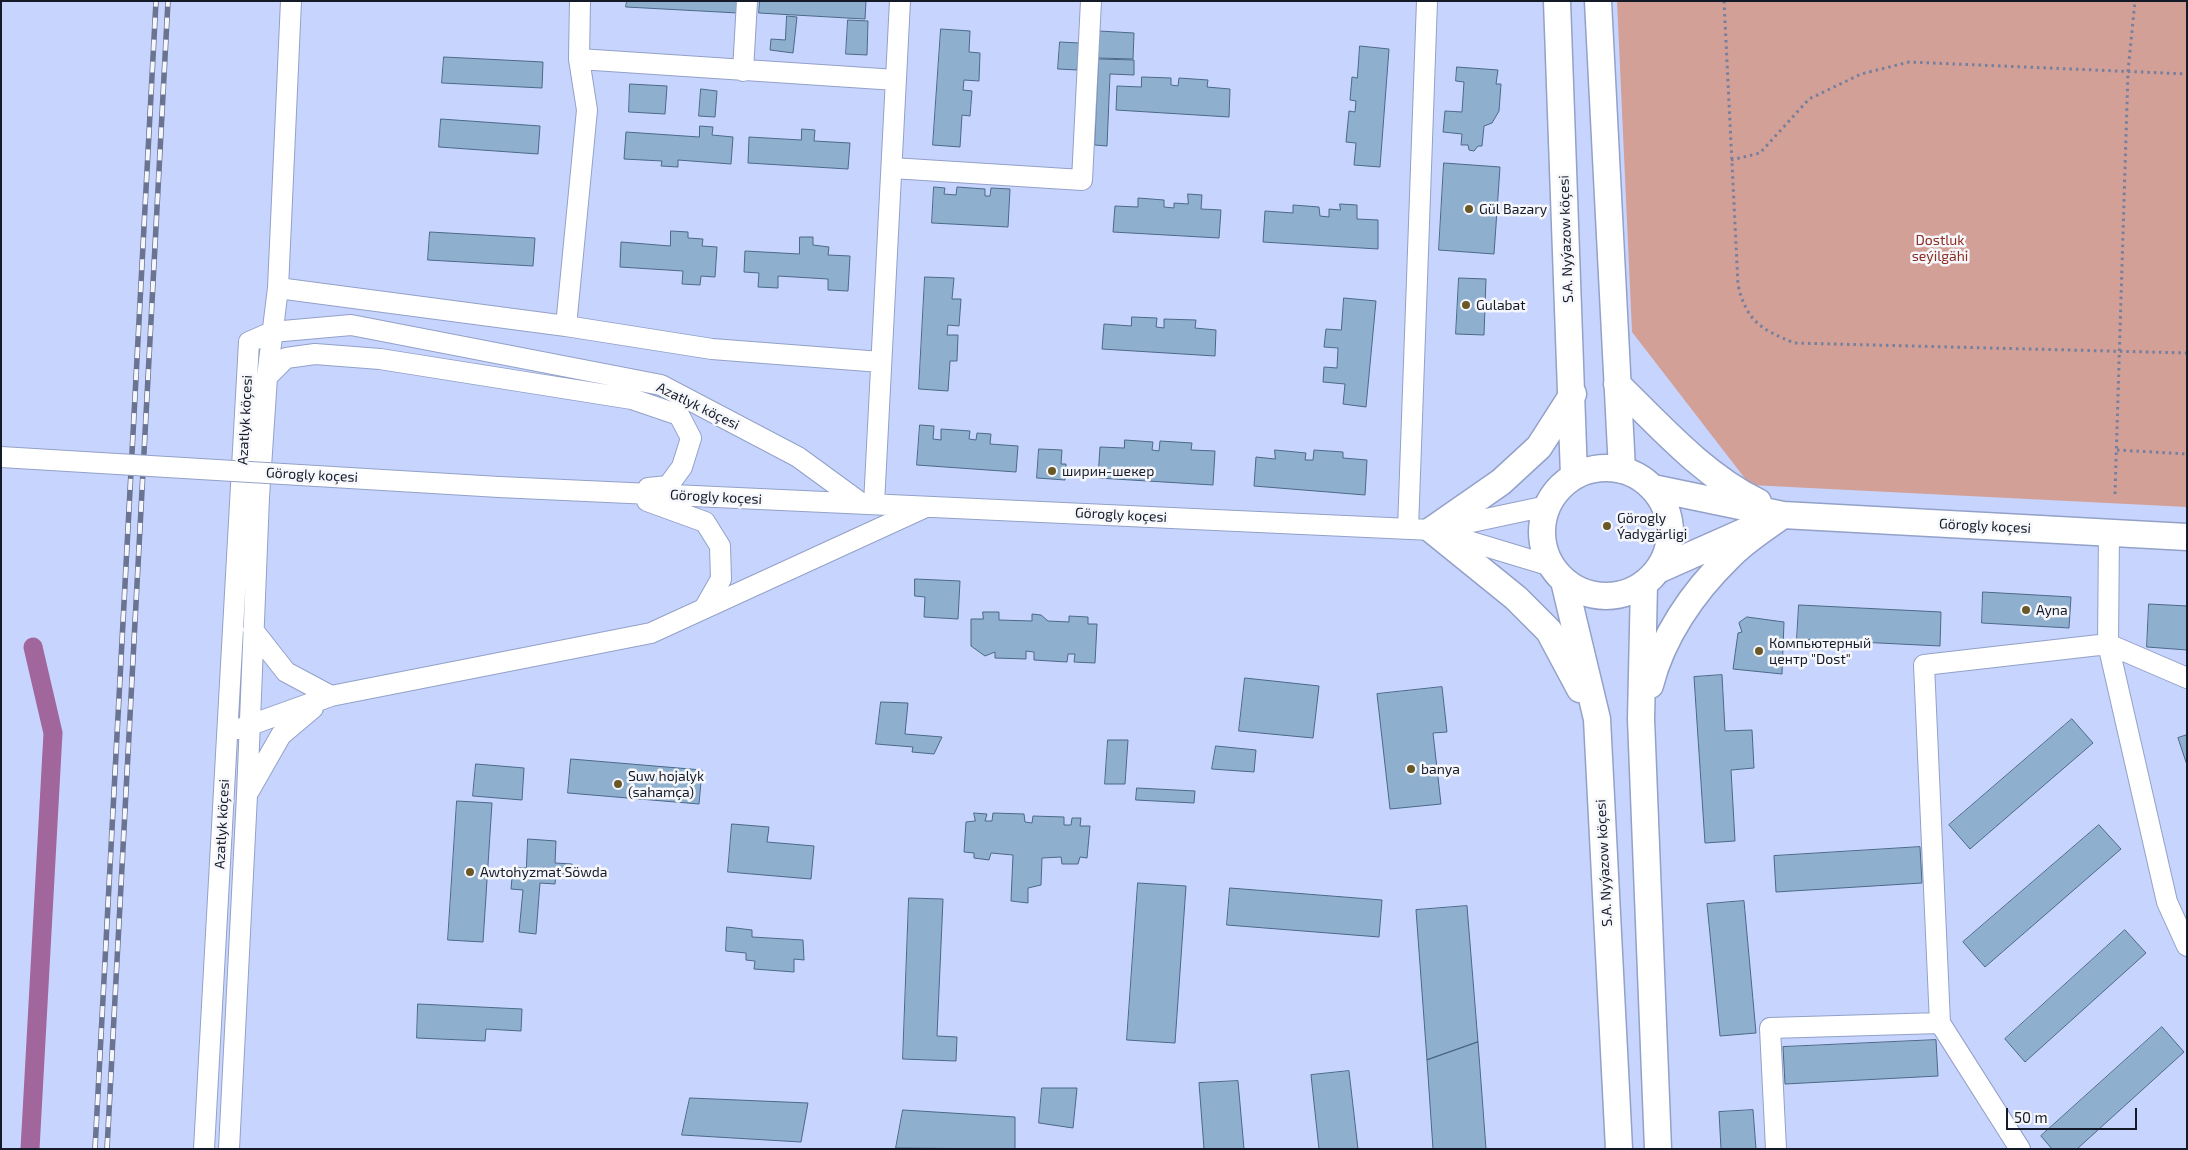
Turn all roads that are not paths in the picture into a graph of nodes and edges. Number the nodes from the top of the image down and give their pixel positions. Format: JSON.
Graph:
{"nodes":[{"id":1,"x":291,"y":1,"type":"edge"},
{"id":2,"x":580,"y":1,"type":"edge"},
{"id":3,"x":747,"y":1,"type":"edge"},
{"id":4,"x":900,"y":1,"type":"edge"},
{"id":5,"x":1091,"y":1,"type":"edge"},
{"id":6,"x":1427,"y":1,"type":"edge"},
{"id":7,"x":1557,"y":1,"type":"edge"},
{"id":8,"x":1598,"y":1,"type":"edge"},
{"id":9,"x":579,"y":59,"type":"junction"},
{"id":10,"x":743,"y":71,"type":"junction"},
{"id":11,"x":896,"y":80,"type":"junction"},
{"id":12,"x":892,"y":168,"type":"junction"},
{"id":13,"x":278,"y":288,"type":"junction"},
{"id":14,"x":566,"y":326,"type":"junction"},
{"id":15,"x":272,"y":332,"type":"junction"},
{"id":16,"x":881,"y":362,"type":"junction"},
{"id":17,"x":268,"y":377,"type":"junction"},
{"id":18,"x":1617,"y":384,"type":"junction"},
{"id":19,"x":1572,"y":394,"type":"junction"},
{"id":20,"x":1,"y":457,"type":"edge"},
{"id":21,"x":1622,"y":470,"type":"junction"},
{"id":22,"x":1574,"y":476,"type":"junction"},
{"id":23,"x":1653,"y":488,"type":"junction"},
{"id":24,"x":619,"y":492,"type":"junction"},
{"id":25,"x":867,"y":503,"type":"junction"},
{"id":26,"x":928,"y":506,"type":"junction"},
{"id":27,"x":1547,"y":506,"type":"junction"},
{"id":28,"x":1783,"y":515,"type":"junction"},
{"id":29,"x":1420,"y":529,"type":"junction"},
{"id":30,"x":2109,"y":532,"type":"junction"},
{"id":31,"x":2187,"y":537,"type":"edge"},
{"id":32,"x":1558,"y":574,"type":"junction"},
{"id":33,"x":1652,"y":577,"type":"junction"},
{"id":34,"x":705,"y":607,"type":"junction"},
{"id":35,"x":253,"y":630,"type":"junction"},
{"id":36,"x":2108,"y":644,"type":"junction"},
{"id":37,"x":2187,"y":678,"type":"edge"},
{"id":38,"x":331,"y":696,"type":"junction"},
{"id":39,"x":1597,"y":719,"type":"junction"},
{"id":40,"x":1642,"y":719,"type":"junction"},
{"id":41,"x":250,"y":727,"type":"junction"},
{"id":42,"x":228,"y":731,"type":"junction"},
{"id":43,"x":247,"y":795,"type":"junction"},
{"id":44,"x":2187,"y":946,"type":"edge"},
{"id":45,"x":1940,"y":1023,"type":"junction"},
{"id":46,"x":204,"y":1149,"type":"edge"},
{"id":47,"x":229,"y":1149,"type":"edge"},
{"id":48,"x":1619,"y":1149,"type":"edge"},
{"id":49,"x":1658,"y":1149,"type":"edge"},
{"id":50,"x":1776,"y":1149,"type":"edge"},
{"id":51,"x":2020,"y":1149,"type":"edge"}],
"edges":[{"from":1,"to":13,"type":"street"},
{"from":2,"to":9,"type":"street"},
{"from":3,"to":10,"type":"street"},
{"from":4,"to":11,"type":"street"},
{"from":5,"to":12,"type":"street"},
{"from":6,"to":29,"type":"street"},
{"from":7,"to":19,"type":"main road","name":"S.A. Nyýazow köçesi"},
{"from":8,"to":18,"type":"main road"},
{"from":9,"to":10,"type":"street"},
{"from":9,"to":14,"type":"street"},
{"from":10,"to":11,"type":"street"},
{"from":11,"to":12,"type":"street"},
{"from":12,"to":16,"type":"street"},
{"from":13,"to":14,"type":"street"},
{"from":13,"to":15,"type":"street"},
{"from":14,"to":16,"type":"street"},
{"from":15,"to":17,"type":"street"},
{"from":15,"to":25,"type":"street","name":"Azatlyk köçesi"},
{"from":15,"to":42,"type":"street","name":"Azatlyk köçesi"},
{"from":16,"to":25,"type":"street"},
{"from":17,"to":24,"type":"street","name":"Azatlyk köçesi"},
{"from":17,"to":35,"type":"street","name":"Azatlyk köçesi"},
{"from":18,"to":21,"type":"main road"},
{"from":18,"to":28,"type":"main road"},
{"from":19,"to":22,"type":"main road","name":"S.A. Nyýazow köçesi"},
{"from":19,"to":29,"type":"main road"},
{"from":20,"to":24,"type":"street","name":"Görogly koçesi","bridge":true},
{"from":21,"to":22,"type":"main road"},
{"from":21,"to":23,"type":"main road"},
{"from":22,"to":27,"type":"main road"},
{"from":23,"to":28,"type":"main road","name":"Görogly koçesi"},
{"from":23,"to":33,"type":"main road"},
{"from":24,"to":25,"type":"street","name":"Görogly koçesi"},
{"from":24,"to":34,"type":"street"},
{"from":25,"to":26,"type":"street","name":"Görogly koçesi"},
{"from":26,"to":29,"type":"street","name":"Görogly koçesi"},
{"from":26,"to":34,"type":"street"},
{"from":27,"to":29,"type":"street"},
{"from":27,"to":32,"type":"main road"},
{"from":28,"to":30,"type":"main road","name":"Görogly koçesi"},
{"from":28,"to":33,"type":"main road","name":"Görogly koçesi"},
{"from":28,"to":40,"type":"main road"},
{"from":29,"to":32,"type":"street"},
{"from":29,"to":39,"type":"main road"},
{"from":30,"to":31,"type":"main road","name":"Görogly koçesi"},
{"from":30,"to":36,"type":"street"},
{"from":32,"to":33,"type":"main road"},
{"from":32,"to":39,"type":"main road","name":"S.A. Nyýazow köçesi"},
{"from":33,"to":40,"type":"main road"},
{"from":34,"to":38,"type":"street"},
{"from":35,"to":38,"type":"street"},
{"from":35,"to":41,"type":"street","name":"Azatlyk köçesi"},
{"from":36,"to":37,"type":"street"},
{"from":36,"to":44,"type":"street"},
{"from":36,"to":45,"type":"street"},
{"from":38,"to":41,"type":"street"},
{"from":38,"to":43,"type":"street"},
{"from":39,"to":48,"type":"main road","name":"S.A. Nyýazow köçesi"},
{"from":40,"to":49,"type":"main road"},
{"from":41,"to":42,"type":"street"},
{"from":41,"to":43,"type":"street","name":"Azatlyk köçesi"},
{"from":42,"to":46,"type":"street","name":"Azatlyk köçesi"},
{"from":43,"to":47,"type":"street","name":"Azatlyk köçesi"},
{"from":45,"to":50,"type":"street"},
{"from":45,"to":51,"type":"street"}]}
